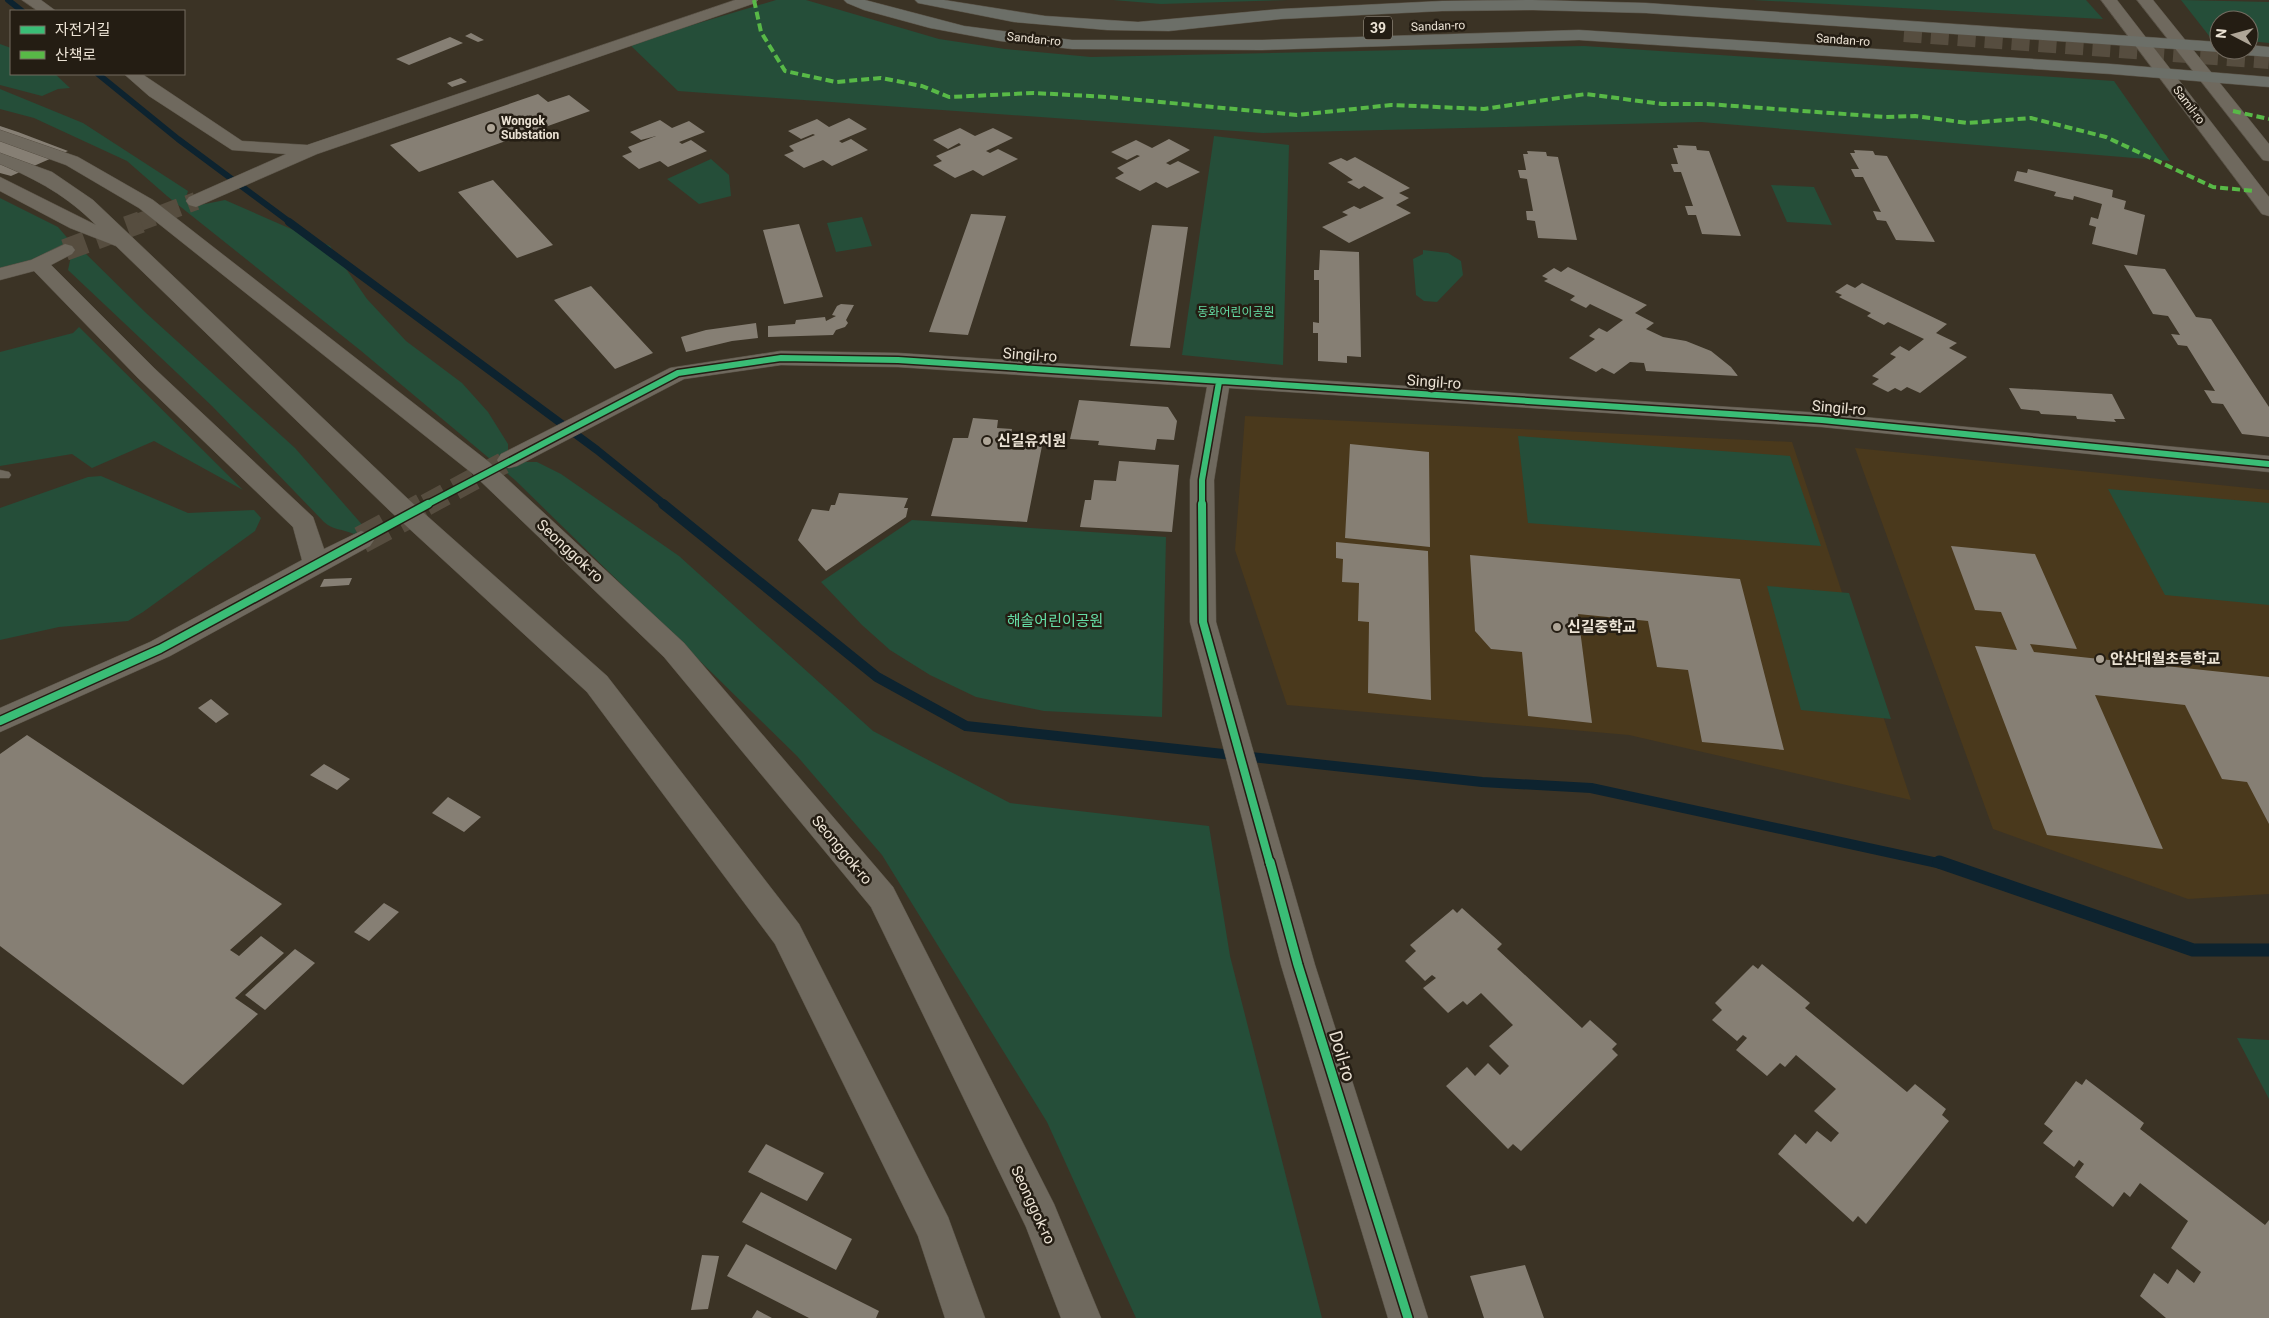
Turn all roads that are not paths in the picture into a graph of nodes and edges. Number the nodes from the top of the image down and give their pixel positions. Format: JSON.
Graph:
{"nodes":[{"id":1,"x":30,"y":0,"type":"edge"},
{"id":2,"x":750,"y":0,"type":"edge"},
{"id":3,"x":852,"y":0,"type":"edge"},
{"id":4,"x":924,"y":0,"type":"edge"},
{"id":5,"x":2109,"y":0,"type":"edge"},
{"id":6,"x":2145,"y":0,"type":"edge"},
{"id":7,"x":46,"y":10,"type":"edge"},
{"id":8,"x":1151,"y":26,"type":"junction"},
{"id":9,"x":2023,"y":32,"type":"junction"},
{"id":10,"x":2139,"y":40,"type":"junction"},
{"id":11,"x":2179,"y":43,"type":"junction"},
{"id":12,"x":1156,"y":45,"type":"junction"},
{"id":13,"x":2209,"y":46,"type":"edge"},
{"id":14,"x":1926,"y":59,"type":"junction"},
{"id":15,"x":2165,"y":74,"type":"junction"},
{"id":16,"x":133,"y":75,"type":"edge"},
{"id":17,"x":2206,"y":77,"type":"junction"},
{"id":18,"x":2269,"y":82,"type":"edge"},
{"id":19,"x":0,"y":118,"type":"edge"},
{"id":20,"x":26,"y":126,"type":"dead end"},
{"id":21,"x":0,"y":135,"type":"edge"},
{"id":22,"x":58,"y":138,"type":"dead end"},
{"id":23,"x":311,"y":150,"type":"junction"},
{"id":24,"x":2269,"y":156,"type":"edge"},
{"id":25,"x":0,"y":158,"type":"edge"},
{"id":26,"x":0,"y":183,"type":"edge"},
{"id":27,"x":204,"y":198,"type":"tunnel mouth"},
{"id":28,"x":146,"y":204,"type":"junction"},
{"id":29,"x":2269,"y":210,"type":"edge"},
{"id":30,"x":126,"y":244,"type":"junction"},
{"id":31,"x":64,"y":250,"type":"tunnel mouth"},
{"id":32,"x":38,"y":264,"type":"junction"},
{"id":33,"x":0,"y":274,"type":"edge"},
{"id":34,"x":1219,"y":382,"type":"junction"},
{"id":35,"x":495,"y":464,"type":"junction"},
{"id":36,"x":2269,"y":464,"type":"edge"},
{"id":37,"x":361,"y":540,"type":"tunnel mouth"},
{"id":38,"x":316,"y":564,"type":"junction"},
{"id":39,"x":0,"y":721,"type":"edge"},
{"id":40,"x":965,"y":1318,"type":"edge"},
{"id":41,"x":1081,"y":1318,"type":"edge"},
{"id":42,"x":1408,"y":1318,"type":"edge"}],
"edges":[{"from":1,"to":7,"type":"street"},
{"from":2,"to":23,"type":"street"},
{"from":3,"to":12,"type":"main road","name":"Sandan-ro","number":"39"},
{"from":4,"to":8,"type":"main road","name":"Sandan-ro","number":"39"},
{"from":5,"to":10,"type":"street","name":"Samil-ro"},
{"from":6,"to":11,"type":"street"},
{"from":8,"to":9,"type":"main road"},
{"from":8,"to":12,"type":"main road","name":"Sandan-ro","number":"39"},
{"from":9,"to":10,"type":"main road"},
{"from":9,"to":14,"type":"main road"},
{"from":10,"to":11,"type":"main road"},
{"from":10,"to":15,"type":"street","name":"Samil-ro"},
{"from":11,"to":13,"type":"main road"},
{"from":11,"to":17,"type":"street"},
{"from":12,"to":14,"type":"main road"},
{"from":14,"to":15,"type":"main road"},
{"from":15,"to":17,"type":"main road"},
{"from":15,"to":29,"type":"street","name":"Samil-ro"},
{"from":16,"to":23,"type":"street"},
{"from":17,"to":18,"type":"main road"},
{"from":17,"to":24,"type":"street"},
{"from":19,"to":20,"type":"street"},
{"from":21,"to":28,"type":"street"},
{"from":22,"to":28,"type":"street"},
{"from":23,"to":27,"type":"street"},
{"from":25,"to":30,"type":"street"},
{"from":26,"to":30,"type":"street"},
{"from":28,"to":35,"type":"street","name":"Seonggok-ro"},
{"from":30,"to":40,"type":"street"},
{"from":31,"to":32,"type":"street"},
{"from":32,"to":33,"type":"street"},
{"from":32,"to":38,"type":"street"},
{"from":34,"to":35,"type":"street","name":"Singil-ro"},
{"from":34,"to":36,"type":"street","name":"Singil-ro"},
{"from":34,"to":42,"type":"street","name":"Doil-ro"},
{"from":35,"to":41,"type":"street","name":"Seonggok-ro"},
{"from":37,"to":38,"type":"street"},
{"from":38,"to":39,"type":"street"}]}
